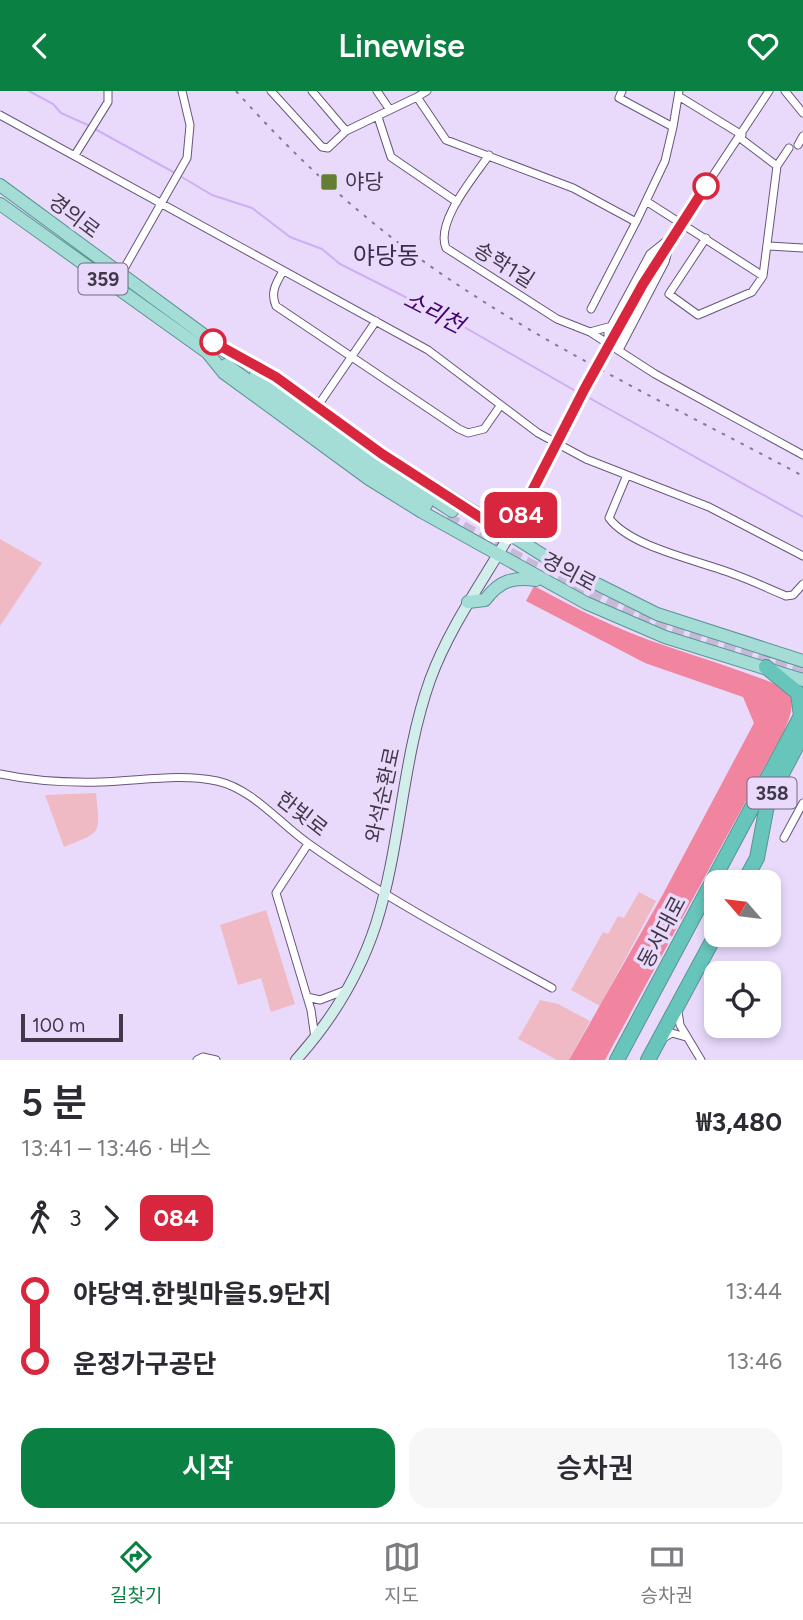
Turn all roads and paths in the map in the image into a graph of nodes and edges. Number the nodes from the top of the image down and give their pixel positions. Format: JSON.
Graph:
{"nodes":[{"id":1,"x":108,"y":91,"type":"edge"},
{"id":2,"x":182,"y":91,"type":"edge"},
{"id":3,"x":271,"y":91,"type":"edge"},
{"id":4,"x":312,"y":91,"type":"edge"},
{"id":5,"x":377,"y":91,"type":"edge"},
{"id":6,"x":427,"y":91,"type":"edge"},
{"id":7,"x":622,"y":91,"type":"edge"},
{"id":8,"x":769,"y":91,"type":"edge"},
{"id":9,"x":785,"y":91,"type":"edge"},
{"id":10,"x":680,"y":94,"type":"edge"},
{"id":11,"x":417,"y":96,"type":"junction"},
{"id":12,"x":390,"y":110,"type":"junction"},
{"id":13,"x":803,"y":113,"type":"edge"},
{"id":14,"x":0,"y":115,"type":"edge"},
{"id":15,"x":378,"y":117,"type":"junction"},
{"id":16,"x":674,"y":127,"type":"junction"},
{"id":17,"x":345,"y":131,"type":"junction"},
{"id":18,"x":803,"y":136,"type":"edge"},
{"id":19,"x":741,"y":137,"type":"junction"},
{"id":20,"x":798,"y":145,"type":"dead end"},
{"id":21,"x":789,"y":148,"type":"dead end"},
{"id":22,"x":75,"y":155,"type":"junction"},
{"id":23,"x":489,"y":155,"type":"junction"},
{"id":24,"x":778,"y":166,"type":"junction"},
{"id":25,"x":0,"y":185,"type":"edge"},
{"id":26,"x":646,"y":201,"type":"junction"},
{"id":27,"x":457,"y":202,"type":"junction"},
{"id":28,"x":0,"y":204,"type":"edge"},
{"id":29,"x":162,"y":206,"type":"junction"},
{"id":30,"x":636,"y":222,"type":"junction"},
{"id":31,"x":681,"y":222,"type":"junction"},
{"id":32,"x":671,"y":237,"type":"junction"},
{"id":33,"x":706,"y":238,"type":"junction"},
{"id":34,"x":769,"y":246,"type":"junction"},
{"id":35,"x":803,"y":249,"type":"edge"},
{"id":36,"x":283,"y":271,"type":"junction"},
{"id":37,"x":121,"y":274,"type":"junction"},
{"id":38,"x":763,"y":276,"type":"junction"},
{"id":39,"x":591,"y":309,"type":"dead end"},
{"id":40,"x":376,"y":321,"type":"junction"},
{"id":41,"x":612,"y":326,"type":"junction"},
{"id":42,"x":590,"y":332,"type":"junction"},
{"id":43,"x":608,"y":342,"type":"junction"},
{"id":44,"x":619,"y":350,"type":"junction"},
{"id":45,"x":226,"y":352,"type":"junction"},
{"id":46,"x":352,"y":358,"type":"junction"},
{"id":47,"x":317,"y":407,"type":"junction"},
{"id":48,"x":500,"y":407,"type":"junction"},
{"id":49,"x":803,"y":455,"type":"edge"},
{"id":50,"x":627,"y":475,"type":"junction"},
{"id":51,"x":451,"y":515,"type":"junction"},
{"id":52,"x":509,"y":536,"type":"junction"},
{"id":53,"x":498,"y":555,"type":"junction"},
{"id":54,"x":803,"y":557,"type":"edge"},
{"id":55,"x":544,"y":580,"type":"junction"},
{"id":56,"x":803,"y":584,"type":"edge"},
{"id":57,"x":468,"y":602,"type":"junction"},
{"id":58,"x":774,"y":652,"type":"junction"},
{"id":59,"x":803,"y":654,"type":"edge"},
{"id":60,"x":803,"y":661,"type":"edge"},
{"id":61,"x":766,"y":667,"type":"junction"},
{"id":62,"x":803,"y":680,"type":"edge"},
{"id":63,"x":802,"y":714,"type":"edge"},
{"id":64,"x":803,"y":734,"type":"edge"},
{"id":65,"x":0,"y":774,"type":"edge"},
{"id":66,"x":803,"y":803,"type":"edge"},
{"id":67,"x":784,"y":838,"type":"dead end"},
{"id":68,"x":308,"y":844,"type":"junction"},
{"id":69,"x":718,"y":870,"type":"edge"},
{"id":70,"x":750,"y":870,"type":"edge"},
{"id":71,"x":383,"y":890,"type":"junction"},
{"id":72,"x":704,"y":896,"type":"edge"},
{"id":73,"x":709,"y":947,"type":"edge"},
{"id":74,"x":552,"y":988,"type":"dead end"},
{"id":75,"x":348,"y":989,"type":"junction"},
{"id":76,"x":307,"y":997,"type":"junction"},
{"id":77,"x":682,"y":997,"type":"junction"},
{"id":78,"x":315,"y":1038,"type":"junction"},
{"id":79,"x":687,"y":1038,"type":"junction"},
{"id":80,"x":650,"y":1056,"type":"edge"},
{"id":81,"x":198,"y":1060,"type":"edge"},
{"id":82,"x":216,"y":1060,"type":"edge"},
{"id":83,"x":296,"y":1060,"type":"edge"},
{"id":84,"x":617,"y":1060,"type":"edge"},
{"id":85,"x":701,"y":1060,"type":"edge"}],
"edges":[{"from":1,"to":22,"type":"street"},
{"from":2,"to":29,"type":"street"},
{"from":3,"to":17,"type":"street"},
{"from":4,"to":17,"type":"street"},
{"from":5,"to":12,"type":"street"},
{"from":6,"to":11,"type":"street"},
{"from":7,"to":16,"type":"street"},
{"from":8,"to":19,"type":"street"},
{"from":9,"to":13,"type":"street"},
{"from":10,"to":16,"type":"street"},
{"from":10,"to":19,"type":"street"},
{"from":11,"to":12,"type":"street"},
{"from":11,"to":23,"type":"street"},
{"from":12,"to":15,"type":"street"},
{"from":14,"to":22,"type":"street"},
{"from":15,"to":17,"type":"street"},
{"from":15,"to":27,"type":"street"},
{"from":16,"to":26,"type":"street"},
{"from":18,"to":20,"type":"street"},
{"from":19,"to":24,"type":"street"},
{"from":19,"to":31,"type":"street"},
{"from":21,"to":24,"type":"street"},
{"from":22,"to":29,"type":"street"},
{"from":23,"to":27,"type":"street","name":"송학1길"},
{"from":23,"to":30,"type":"street"},
{"from":24,"to":34,"type":"street"},
{"from":25,"to":37,"type":"main road","name":"경의로","number":"359"},
{"from":26,"to":30,"type":"street"},
{"from":26,"to":31,"type":"street"},
{"from":27,"to":42,"type":"street","name":"송학1길"},
{"from":28,"to":51,"type":"main road","name":"경의로","number":"359"},
{"from":29,"to":36,"type":"street"},
{"from":29,"to":37,"type":"street"},
{"from":30,"to":39,"type":"street"},
{"from":31,"to":32,"type":"street"},
{"from":31,"to":33,"type":"street"},
{"from":32,"to":41,"type":"street"},
{"from":32,"to":44,"type":"street"},
{"from":32,"to":52,"type":"street","bridge":true},
{"from":33,"to":38,"type":"street"},
{"from":33,"to":38,"type":"street"},
{"from":34,"to":35,"type":"street"},
{"from":34,"to":38,"type":"street"},
{"from":36,"to":40,"type":"street"},
{"from":36,"to":46,"type":"street"},
{"from":37,"to":45,"type":"main road","name":"경의로","number":"359"},
{"from":40,"to":46,"type":"street"},
{"from":40,"to":48,"type":"street"},
{"from":41,"to":42,"type":"street"},
{"from":41,"to":43,"type":"street"},
{"from":42,"to":43,"type":"street","name":"송학1길"},
{"from":43,"to":44,"type":"street","name":"송학1길"},
{"from":44,"to":49,"type":"street","name":"송학1길"},
{"from":45,"to":47,"type":"main road","name":"경의로"},
{"from":45,"to":51,"type":"main road","name":"경의로","number":"359"},
{"from":46,"to":47,"type":"street"},
{"from":46,"to":48,"type":"street"},
{"from":47,"to":51,"type":"main road","name":"경의로"},
{"from":48,"to":50,"type":"street"},
{"from":50,"to":54,"type":"street"},
{"from":50,"to":56,"type":"street"},
{"from":51,"to":52,"type":"main road","name":"경의로"},
{"from":51,"to":53,"type":"main road","name":"경의로"},
{"from":52,"to":53,"type":"street","name":"와석순환로"},
{"from":52,"to":58,"type":"main road","name":"경의로"},
{"from":53,"to":55,"type":"main road","name":"경의로"},
{"from":53,"to":57,"type":"street","name":"와석순환로"},
{"from":55,"to":57,"type":"main road"},
{"from":55,"to":61,"type":"main road","name":"경의로"},
{"from":57,"to":71,"type":"street","name":"와석순환로"},
{"from":58,"to":59,"type":"main road"},
{"from":58,"to":60,"type":"main road","name":"경의로"},
{"from":61,"to":62,"type":"main road","name":"경의로"},
{"from":61,"to":63,"type":"highway"},
{"from":63,"to":69,"type":"highway","name":"동서대로","number":"358"},
{"from":64,"to":70,"type":"highway","number":"358"},
{"from":65,"to":68,"type":"street","name":"한빛로"},
{"from":66,"to":67,"type":"street"},
{"from":68,"to":71,"type":"street","name":"한빛로"},
{"from":68,"to":76,"type":"street"},
{"from":71,"to":74,"type":"street","name":"한빛로"},
{"from":71,"to":75,"type":"street","name":"와석순환로"},
{"from":72,"to":84,"type":"highway","name":"동서대로","number":"358"},
{"from":73,"to":77,"type":"highway"},
{"from":75,"to":76,"type":"street"},
{"from":75,"to":78,"type":"street","name":"와석순환로"},
{"from":76,"to":78,"type":"street"},
{"from":77,"to":79,"type":"street"},
{"from":77,"to":80,"type":"highway"},
{"from":78,"to":83,"type":"street","name":"와석순환로"},
{"from":79,"to":80,"type":"street"},
{"from":79,"to":85,"type":"street"},
{"from":81,"to":82,"type":"street"}]}
